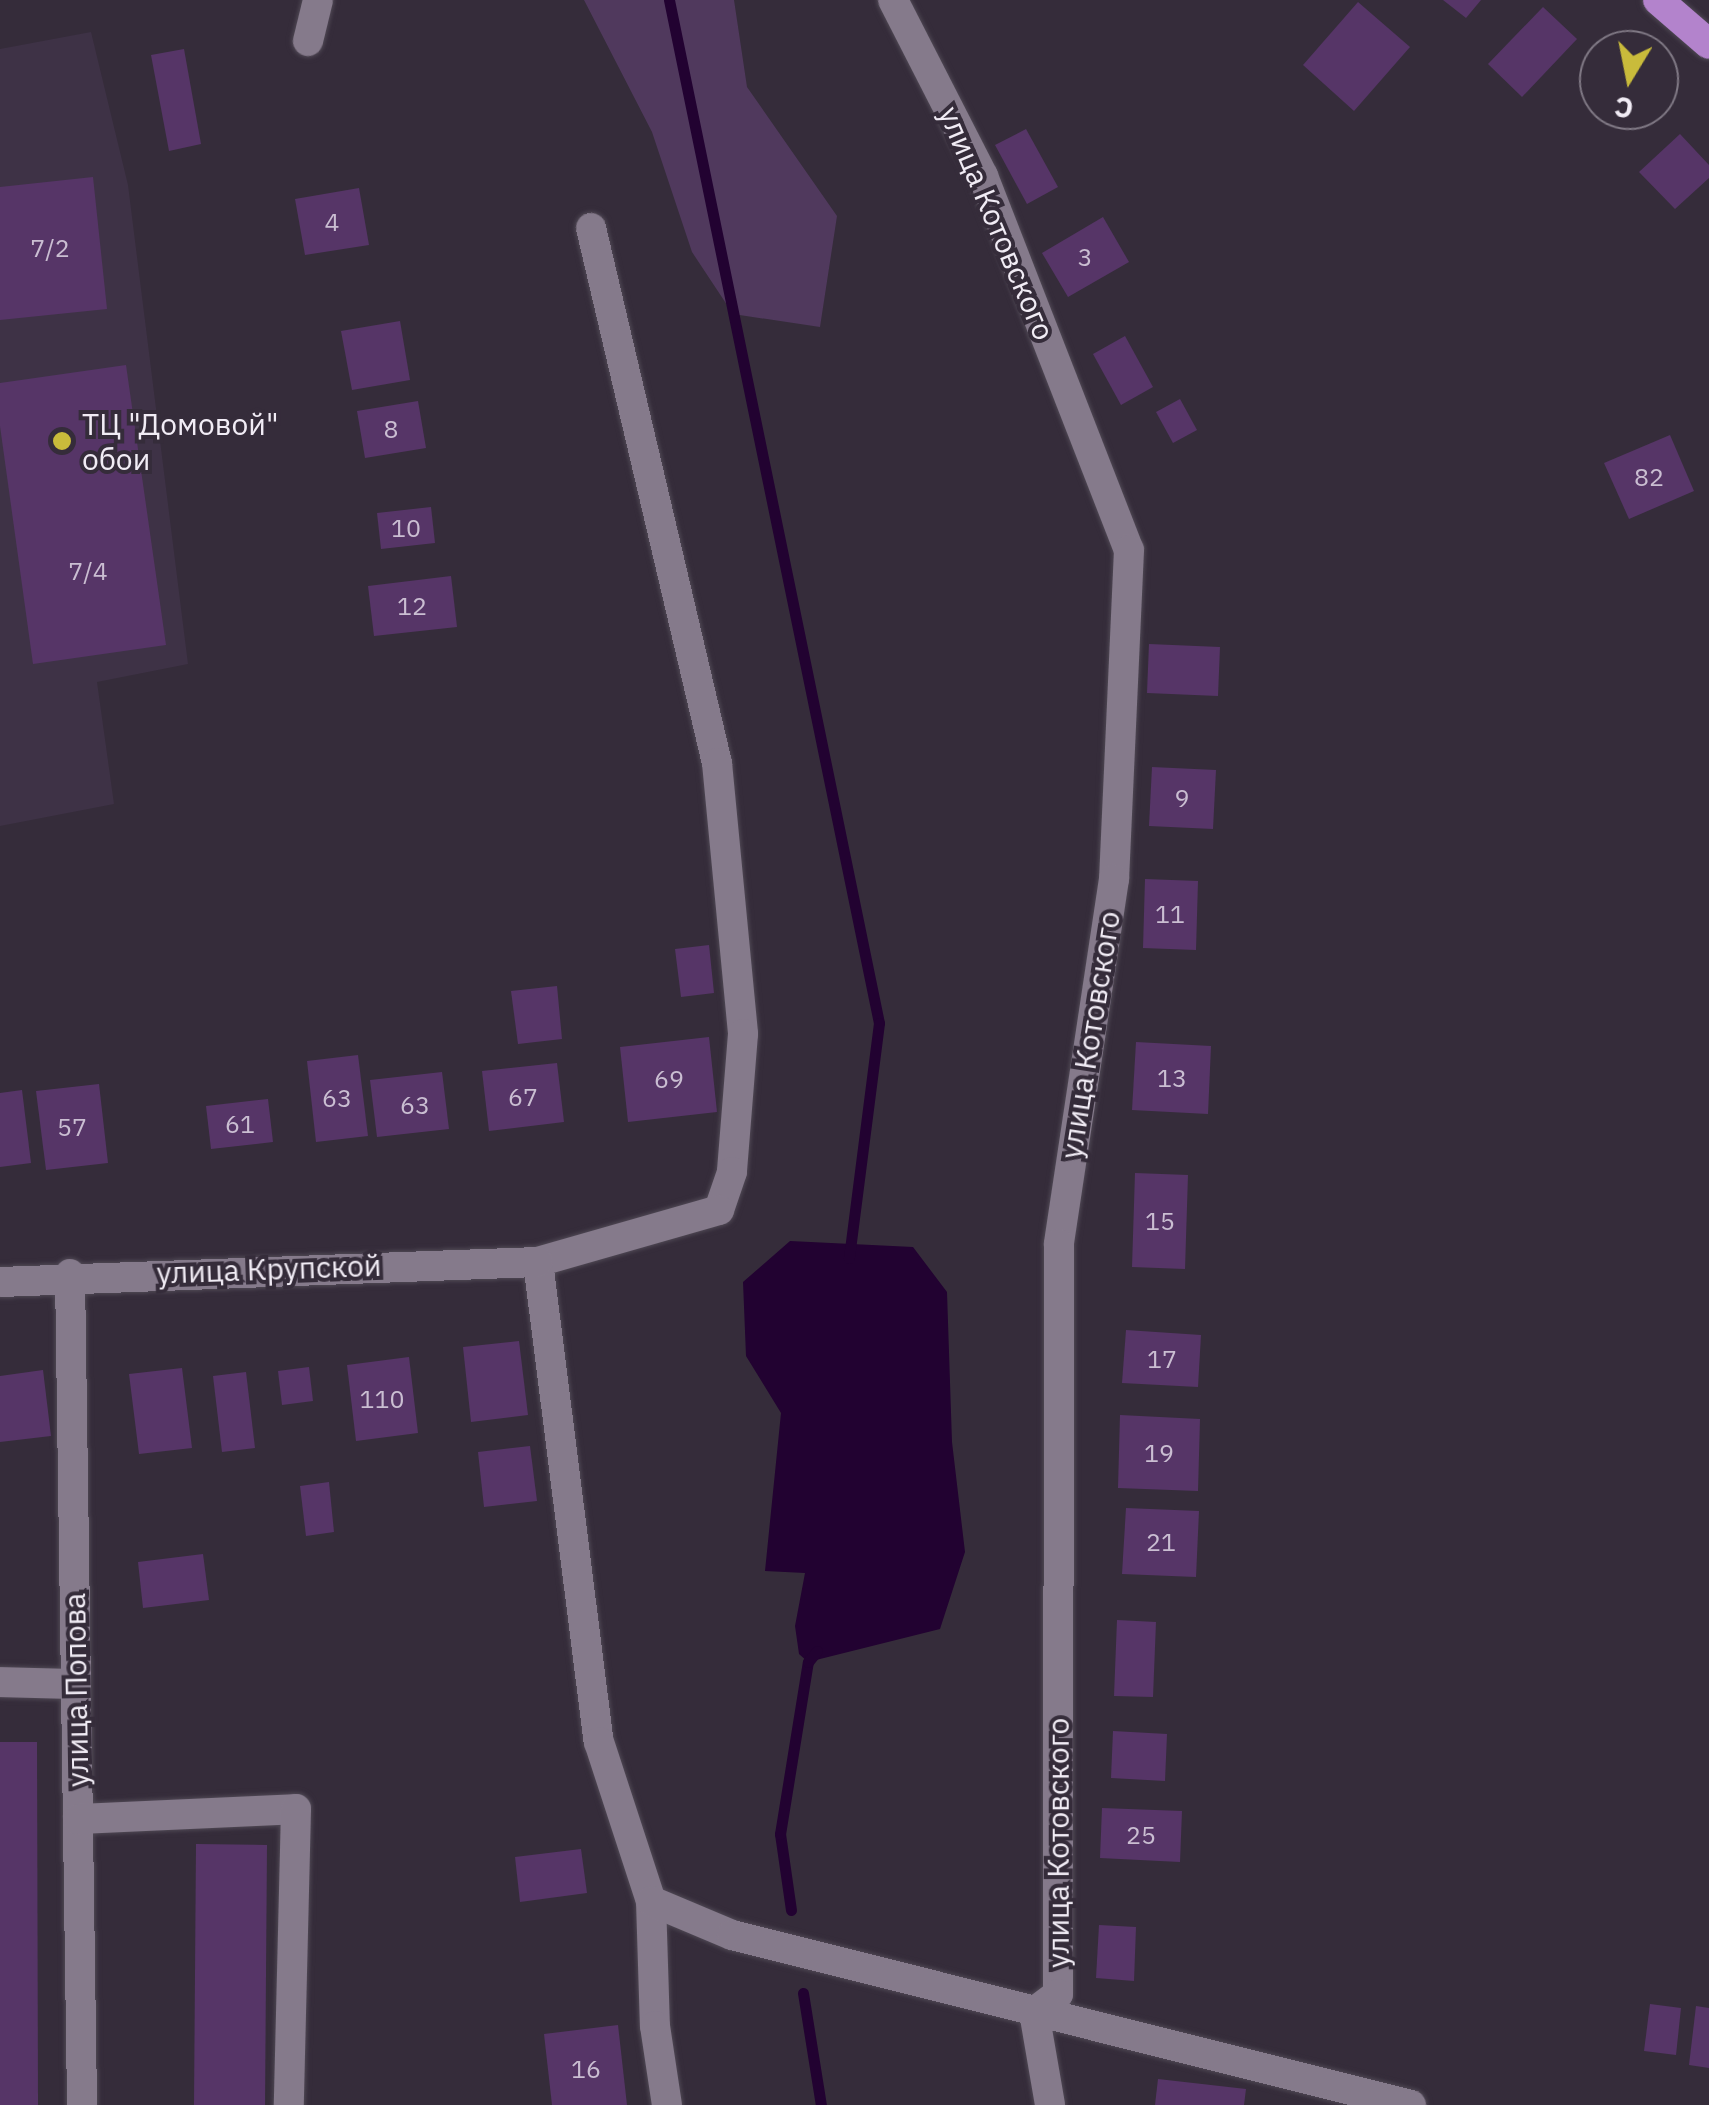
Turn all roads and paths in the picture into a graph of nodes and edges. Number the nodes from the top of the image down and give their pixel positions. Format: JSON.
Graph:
{"nodes":[{"id":1,"x":318,"y":0,"type":"edge"},
{"id":2,"x":893,"y":0,"type":"edge"},
{"id":3,"x":1658,"y":0,"type":"edge"},
{"id":4,"x":308,"y":41,"type":"dead end"},
{"id":5,"x":1709,"y":44,"type":"edge"},
{"id":6,"x":592,"y":228,"type":"dead end"},
{"id":7,"x":538,"y":1262,"type":"junction"},
{"id":8,"x":70,"y":1274,"type":"junction"},
{"id":9,"x":0,"y":1282,"type":"edge"},
{"id":10,"x":0,"y":1682,"type":"edge"},
{"id":11,"x":76,"y":1684,"type":"junction"},
{"id":12,"x":78,"y":1819,"type":"junction"},
{"id":13,"x":651,"y":1901,"type":"junction"},
{"id":14,"x":1034,"y":2012,"type":"junction"},
{"id":15,"x":82,"y":2105,"type":"edge"},
{"id":16,"x":289,"y":2105,"type":"edge"},
{"id":17,"x":667,"y":2105,"type":"edge"},
{"id":18,"x":1050,"y":2105,"type":"edge"},
{"id":19,"x":1411,"y":2105,"type":"edge"}],
"edges":[{"from":1,"to":4,"type":"street"},
{"from":2,"to":14,"type":"street","name":"улица Котовского"},
{"from":3,"to":5,"type":"main road"},
{"from":6,"to":7,"type":"street"},
{"from":7,"to":8,"type":"street","name":"улица Крупской"},
{"from":7,"to":13,"type":"street"},
{"from":8,"to":9,"type":"street","name":"улица Крупской"},
{"from":8,"to":11,"type":"street","name":"улица Попова"},
{"from":10,"to":11,"type":"street"},
{"from":11,"to":12,"type":"street","name":"улица Попова"},
{"from":12,"to":15,"type":"street","name":"улица Попова"},
{"from":12,"to":16,"type":"street"},
{"from":13,"to":14,"type":"street"},
{"from":13,"to":17,"type":"street"},
{"from":14,"to":18,"type":"street","name":"улица Котовского"},
{"from":14,"to":19,"type":"street"}]}
